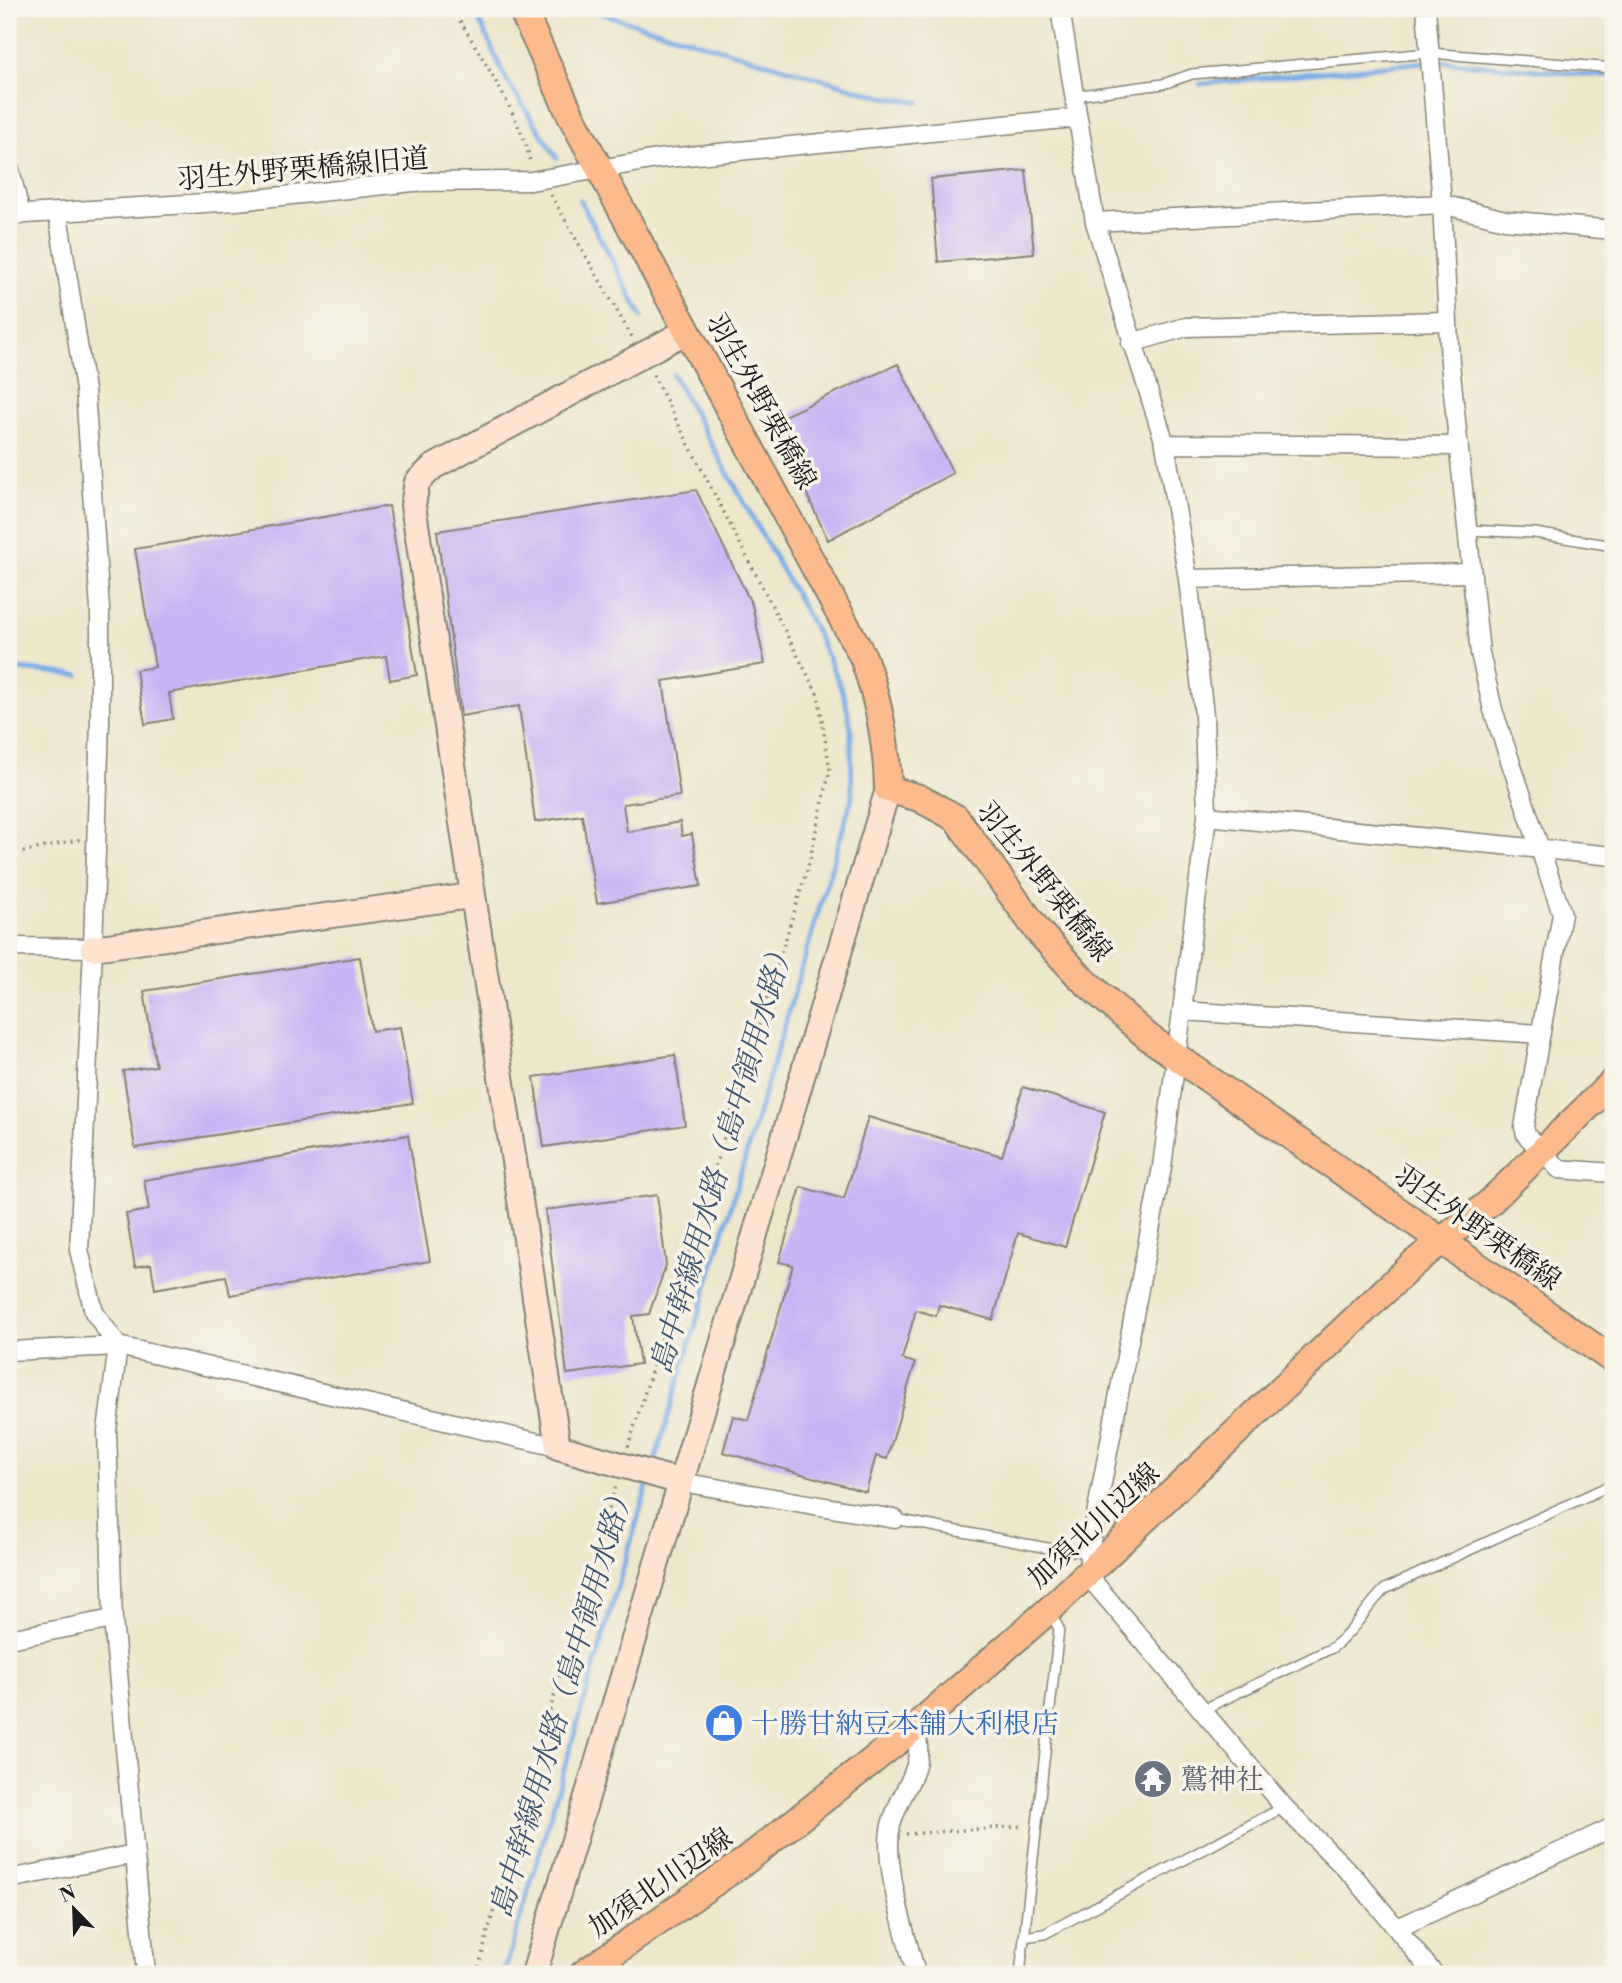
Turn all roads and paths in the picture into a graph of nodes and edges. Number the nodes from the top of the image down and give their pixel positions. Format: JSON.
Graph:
{"nodes":[{"id":1,"x":453,"y":9,"type":"edge"},
{"id":2,"x":522,"y":9,"type":"edge"},
{"id":3,"x":1060,"y":9,"type":"edge"},
{"id":4,"x":1426,"y":9,"type":"edge"},
{"id":5,"x":1430,"y":54,"type":"junction"},
{"id":6,"x":1613,"y":68,"type":"edge"},
{"id":7,"x":1073,"y":96,"type":"junction"},
{"id":8,"x":1075,"y":118,"type":"junction"},
{"id":9,"x":9,"y":166,"type":"edge"},
{"id":10,"x":602,"y":169,"type":"junction"},
{"id":11,"x":538,"y":180,"type":"junction"},
{"id":12,"x":1442,"y":204,"type":"junction"},
{"id":13,"x":58,"y":214,"type":"junction"},
{"id":14,"x":15,"y":215,"type":"edge"},
{"id":15,"x":1095,"y":222,"type":"junction"},
{"id":16,"x":1613,"y":230,"type":"edge"},
{"id":17,"x":1448,"y":321,"type":"junction"},
{"id":18,"x":687,"y":331,"type":"junction"},
{"id":19,"x":1131,"y":343,"type":"junction"},
{"id":20,"x":643,"y":355,"type":"junction"},
{"id":21,"x":1165,"y":444,"type":"junction"},
{"id":22,"x":1459,"y":446,"type":"junction"},
{"id":23,"x":1467,"y":530,"type":"junction"},
{"id":24,"x":1613,"y":546,"type":"edge"},
{"id":25,"x":1472,"y":573,"type":"junction"},
{"id":26,"x":1188,"y":579,"type":"junction"},
{"id":27,"x":888,"y":789,"type":"junction"},
{"id":28,"x":1207,"y":816,"type":"junction"},
{"id":29,"x":96,"y":835,"type":"junction"},
{"id":30,"x":9,"y":850,"type":"edge"},
{"id":31,"x":1540,"y":850,"type":"junction"},
{"id":32,"x":1613,"y":856,"type":"edge"},
{"id":33,"x":471,"y":896,"type":"junction"},
{"id":34,"x":9,"y":947,"type":"edge"},
{"id":35,"x":93,"y":948,"type":"junction"},
{"id":36,"x":1182,"y":1011,"type":"junction"},
{"id":37,"x":1541,"y":1034,"type":"junction"},
{"id":38,"x":1176,"y":1057,"type":"junction"},
{"id":39,"x":1613,"y":1082,"type":"edge"},
{"id":40,"x":1542,"y":1154,"type":"junction"},
{"id":41,"x":1613,"y":1172,"type":"edge"},
{"id":42,"x":1441,"y":1240,"type":"junction"},
{"id":43,"x":118,"y":1346,"type":"junction"},
{"id":44,"x":9,"y":1351,"type":"edge"},
{"id":45,"x":1613,"y":1360,"type":"edge"},
{"id":46,"x":558,"y":1447,"type":"junction"},
{"id":47,"x":622,"y":1465,"type":"junction"},
{"id":48,"x":681,"y":1482,"type":"junction"},
{"id":49,"x":1613,"y":1484,"type":"edge"},
{"id":50,"x":1102,"y":1498,"type":"junction"},
{"id":51,"x":895,"y":1519,"type":"joint"},
{"id":52,"x":1140,"y":1524,"type":"junction"},
{"id":53,"x":1089,"y":1563,"type":"junction"},
{"id":54,"x":1049,"y":1610,"type":"junction"},
{"id":55,"x":113,"y":1619,"type":"junction"},
{"id":56,"x":9,"y":1639,"type":"edge"},
{"id":57,"x":1202,"y":1710,"type":"junction"},
{"id":58,"x":914,"y":1728,"type":"junction"},
{"id":59,"x":1284,"y":1807,"type":"junction"},
{"id":60,"x":1037,"y":1827,"type":"junction"},
{"id":61,"x":1613,"y":1827,"type":"edge"},
{"id":62,"x":890,"y":1835,"type":"junction"},
{"id":63,"x":134,"y":1854,"type":"junction"},
{"id":64,"x":9,"y":1879,"type":"edge"},
{"id":65,"x":1398,"y":1928,"type":"junction"},
{"id":66,"x":1024,"y":1937,"type":"junction"},
{"id":67,"x":146,"y":1974,"type":"edge"},
{"id":68,"x":477,"y":1974,"type":"edge"},
{"id":69,"x":534,"y":1974,"type":"edge"},
{"id":70,"x":583,"y":1974,"type":"edge"},
{"id":71,"x":916,"y":1974,"type":"edge"},
{"id":72,"x":1020,"y":1974,"type":"edge"},
{"id":73,"x":1434,"y":1974,"type":"edge"}],
"edges":[{"from":1,"to":11,"type":"path"},
{"from":2,"to":10,"type":"main road","name":"羽生外野栗橋線"},
{"from":3,"to":7,"type":"street"},
{"from":4,"to":5,"type":"street"},
{"from":5,"to":6,"type":"lane"},
{"from":5,"to":7,"type":"lane"},
{"from":5,"to":12,"type":"street"},
{"from":7,"to":8,"type":"street"},
{"from":8,"to":10,"type":"street","name":"羽生外野栗橋線旧道"},
{"from":8,"to":15,"type":"street"},
{"from":9,"to":14,"type":"street"},
{"from":10,"to":11,"type":"street","name":"羽生外野栗橋線旧道"},
{"from":10,"to":18,"type":"main road","name":"羽生外野栗橋線"},
{"from":11,"to":13,"type":"street","name":"羽生外野栗橋線旧道"},
{"from":11,"to":20,"type":"path"},
{"from":12,"to":15,"type":"street"},
{"from":12,"to":16,"type":"street"},
{"from":12,"to":17,"type":"street"},
{"from":13,"to":14,"type":"street","name":"羽生外野栗橋線旧道"},
{"from":13,"to":29,"type":"street"},
{"from":15,"to":19,"type":"street"},
{"from":17,"to":19,"type":"street"},
{"from":17,"to":22,"type":"street"},
{"from":18,"to":20,"type":"street"},
{"from":18,"to":27,"type":"main road","name":"羽生外野栗橋線"},
{"from":19,"to":21,"type":"street"},
{"from":20,"to":33,"type":"street"},
{"from":20,"to":47,"type":"path"},
{"from":21,"to":22,"type":"street"},
{"from":21,"to":26,"type":"street"},
{"from":22,"to":23,"type":"street"},
{"from":23,"to":24,"type":"lane"},
{"from":23,"to":25,"type":"street"},
{"from":25,"to":26,"type":"street"},
{"from":25,"to":31,"type":"street"},
{"from":26,"to":28,"type":"street"},
{"from":27,"to":38,"type":"main road","name":"羽生外野栗橋線"},
{"from":27,"to":48,"type":"street"},
{"from":28,"to":31,"type":"street"},
{"from":28,"to":36,"type":"street"},
{"from":29,"to":30,"type":"path"},
{"from":29,"to":35,"type":"street"},
{"from":31,"to":32,"type":"street"},
{"from":31,"to":37,"type":"street"},
{"from":33,"to":35,"type":"street"},
{"from":33,"to":46,"type":"street"},
{"from":34,"to":35,"type":"street"},
{"from":35,"to":43,"type":"street"},
{"from":36,"to":37,"type":"street"},
{"from":36,"to":38,"type":"street"},
{"from":37,"to":40,"type":"street"},
{"from":38,"to":42,"type":"main road","name":"羽生外野栗橋線"},
{"from":38,"to":50,"type":"street"},
{"from":39,"to":40,"type":"main road","name":"加須北川辺線"},
{"from":40,"to":41,"type":"street"},
{"from":40,"to":42,"type":"main road","name":"加須北川辺線"},
{"from":42,"to":45,"type":"main road","name":"羽生外野栗橋線"},
{"from":42,"to":52,"type":"main road","name":"加須北川辺線"},
{"from":43,"to":44,"type":"street"},
{"from":43,"to":46,"type":"street"},
{"from":43,"to":55,"type":"street"},
{"from":46,"to":47,"type":"street"},
{"from":47,"to":48,"type":"street"},
{"from":47,"to":68,"type":"path"},
{"from":48,"to":51,"type":"street"},
{"from":48,"to":69,"type":"street"},
{"from":49,"to":57,"type":"lane"},
{"from":50,"to":52,"type":"street"},
{"from":50,"to":53,"type":"street"},
{"from":51,"to":53,"type":"lane"},
{"from":52,"to":53,"type":"main road","name":"加須北川辺線"},
{"from":53,"to":54,"type":"main road","name":"加須北川辺線"},
{"from":53,"to":57,"type":"street"},
{"from":54,"to":58,"type":"main road","name":"加須北川辺線"},
{"from":54,"to":60,"type":"lane"},
{"from":55,"to":56,"type":"street"},
{"from":55,"to":63,"type":"street"},
{"from":57,"to":59,"type":"street"},
{"from":58,"to":62,"type":"street"},
{"from":58,"to":70,"type":"main road","name":"加須北川辺線"},
{"from":59,"to":65,"type":"street"},
{"from":59,"to":66,"type":"lane"},
{"from":60,"to":62,"type":"path"},
{"from":60,"to":66,"type":"lane"},
{"from":61,"to":65,"type":"street"},
{"from":62,"to":71,"type":"street"},
{"from":63,"to":64,"type":"street"},
{"from":63,"to":67,"type":"street"},
{"from":65,"to":73,"type":"street"},
{"from":66,"to":72,"type":"lane"}]}
